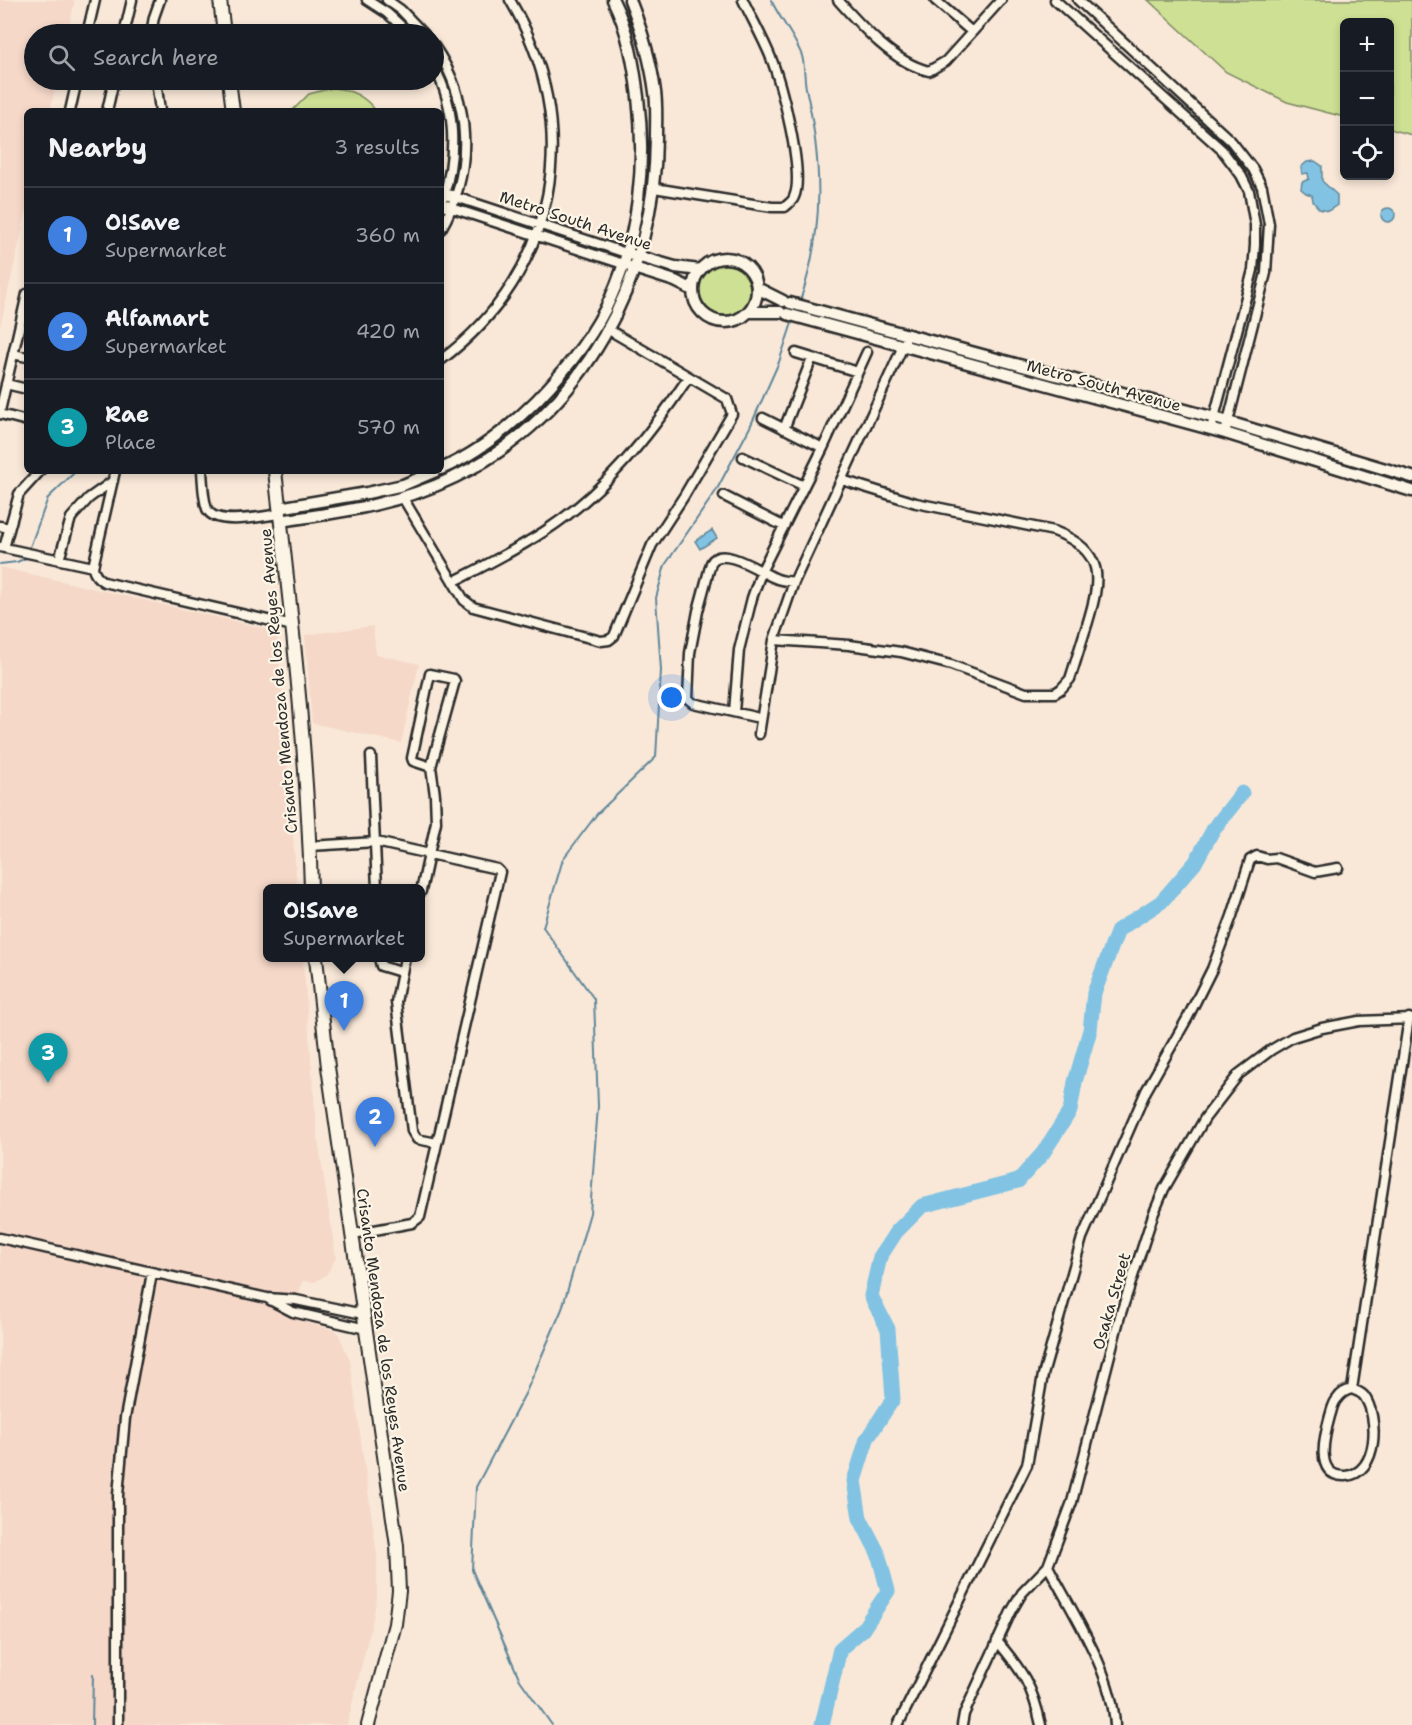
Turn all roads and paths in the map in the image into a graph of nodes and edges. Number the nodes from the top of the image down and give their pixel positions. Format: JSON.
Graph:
{"nodes":[{"id":1,"x":95,"y":0,"type":"edge"},
{"id":2,"x":132,"y":0,"type":"edge"},
{"id":3,"x":160,"y":0,"type":"edge"},
{"id":4,"x":220,"y":0,"type":"edge"},
{"id":5,"x":367,"y":0,"type":"edge"},
{"id":6,"x":407,"y":0,"type":"edge"},
{"id":7,"x":510,"y":0,"type":"edge"},
{"id":8,"x":613,"y":0,"type":"edge"},
{"id":9,"x":630,"y":0,"type":"edge"},
{"id":10,"x":742,"y":0,"type":"edge"},
{"id":11,"x":838,"y":0,"type":"edge"},
{"id":12,"x":935,"y":0,"type":"edge"},
{"id":13,"x":1001,"y":0,"type":"edge"},
{"id":14,"x":1055,"y":0,"type":"edge"},
{"id":15,"x":1078,"y":0,"type":"edge"},
{"id":16,"x":392,"y":1,"type":"edge"},
{"id":17,"x":401,"y":10,"type":"junction"},
{"id":18,"x":387,"y":13,"type":"junction"},
{"id":19,"x":395,"y":20,"type":"junction"},
{"id":20,"x":89,"y":24,"type":"edge"},
{"id":21,"x":126,"y":24,"type":"edge"},
{"id":22,"x":152,"y":24,"type":"edge"},
{"id":23,"x":223,"y":24,"type":"edge"},
{"id":24,"x":399,"y":24,"type":"edge"},
{"id":25,"x":414,"y":24,"type":"edge"},
{"id":26,"x":972,"y":32,"type":"junction"},
{"id":27,"x":444,"y":63,"type":"edge"},
{"id":28,"x":75,"y":90,"type":"edge"},
{"id":29,"x":112,"y":90,"type":"edge"},
{"id":30,"x":157,"y":90,"type":"edge"},
{"id":31,"x":230,"y":90,"type":"edge"},
{"id":32,"x":443,"y":90,"type":"edge"},
{"id":33,"x":71,"y":108,"type":"edge"},
{"id":34,"x":108,"y":108,"type":"edge"},
{"id":35,"x":159,"y":108,"type":"edge"},
{"id":36,"x":233,"y":108,"type":"edge"},
{"id":37,"x":654,"y":188,"type":"junction"},
{"id":38,"x":447,"y":201,"type":"edge"},
{"id":39,"x":540,"y":225,"type":"junction"},
{"id":40,"x":536,"y":236,"type":"junction"},
{"id":41,"x":626,"y":253,"type":"junction"},
{"id":42,"x":639,"y":257,"type":"junction"},
{"id":43,"x":623,"y":264,"type":"junction"},
{"id":44,"x":636,"y":269,"type":"junction"},
{"id":45,"x":700,"y":270,"type":"junction"},
{"id":46,"x":758,"y":288,"type":"junction"},
{"id":47,"x":693,"y":290,"type":"junction"},
{"id":48,"x":787,"y":308,"type":"junction"},
{"id":49,"x":748,"y":312,"type":"junction"},
{"id":50,"x":804,"y":313,"type":"junction"},
{"id":51,"x":24,"y":323,"type":"edge"},
{"id":52,"x":609,"y":330,"type":"junction"},
{"id":53,"x":908,"y":336,"type":"junction"},
{"id":54,"x":903,"y":347,"type":"junction"},
{"id":55,"x":867,"y":352,"type":"dead end"},
{"id":56,"x":796,"y":353,"type":"dead end"},
{"id":57,"x":13,"y":354,"type":"junction"},
{"id":58,"x":24,"y":356,"type":"edge"},
{"id":59,"x":444,"y":357,"type":"edge"},
{"id":60,"x":812,"y":358,"type":"junction"},
{"id":61,"x":858,"y":372,"type":"junction"},
{"id":62,"x":688,"y":378,"type":"junction"},
{"id":63,"x":6,"y":384,"type":"junction"},
{"id":64,"x":24,"y":388,"type":"edge"},
{"id":65,"x":0,"y":413,"type":"edge"},
{"id":66,"x":763,"y":418,"type":"dead end"},
{"id":67,"x":1215,"y":418,"type":"junction"},
{"id":68,"x":24,"y":420,"type":"edge"},
{"id":69,"x":1228,"y":422,"type":"junction"},
{"id":70,"x":784,"y":429,"type":"junction"},
{"id":71,"x":1211,"y":429,"type":"junction"},
{"id":72,"x":1225,"y":433,"type":"junction"},
{"id":73,"x":823,"y":448,"type":"junction"},
{"id":74,"x":743,"y":457,"type":"dead end"},
{"id":75,"x":444,"y":467,"type":"edge"},
{"id":76,"x":37,"y":474,"type":"edge"},
{"id":77,"x":114,"y":474,"type":"edge"},
{"id":78,"x":202,"y":474,"type":"edge"},
{"id":79,"x":275,"y":474,"type":"edge"},
{"id":80,"x":429,"y":474,"type":"edge"},
{"id":81,"x":1412,"y":477,"type":"edge"},
{"id":82,"x":842,"y":480,"type":"junction"},
{"id":83,"x":113,"y":481,"type":"junction"},
{"id":84,"x":804,"y":486,"type":"junction"},
{"id":85,"x":1412,"y":491,"type":"edge"},
{"id":86,"x":724,"y":496,"type":"dead end"},
{"id":87,"x":403,"y":498,"type":"junction"},
{"id":88,"x":280,"y":514,"type":"junction"},
{"id":89,"x":783,"y":526,"type":"junction"},
{"id":90,"x":4,"y":527,"type":"edge"},
{"id":91,"x":2,"y":548,"type":"edge"},
{"id":92,"x":59,"y":560,"type":"junction"},
{"id":93,"x":93,"y":567,"type":"junction"},
{"id":94,"x":762,"y":570,"type":"junction"},
{"id":95,"x":453,"y":582,"type":"junction"},
{"id":96,"x":794,"y":582,"type":"junction"},
{"id":97,"x":293,"y":626,"type":"junction"},
{"id":98,"x":774,"y":640,"type":"junction"},
{"id":99,"x":734,"y":712,"type":"junction"},
{"id":100,"x":755,"y":717,"type":"dead end"},
{"id":101,"x":759,"y":734,"type":"dead end"},
{"id":102,"x":371,"y":756,"type":"dead end"},
{"id":103,"x":431,"y":767,"type":"junction"},
{"id":104,"x":376,"y":842,"type":"junction"},
{"id":105,"x":310,"y":846,"type":"junction"},
{"id":106,"x":429,"y":854,"type":"junction"},
{"id":107,"x":1338,"y":868,"type":"dead end"},
{"id":108,"x":311,"y":884,"type":"edge"},
{"id":109,"x":377,"y":884,"type":"edge"},
{"id":110,"x":422,"y":884,"type":"edge"},
{"id":111,"x":317,"y":962,"type":"edge"},
{"id":112,"x":380,"y":962,"type":"edge"},
{"id":113,"x":404,"y":962,"type":"edge"},
{"id":114,"x":401,"y":972,"type":"junction"},
{"id":115,"x":1411,"y":1018,"type":"edge"},
{"id":116,"x":437,"y":1143,"type":"junction"},
{"id":117,"x":352,"y":1234,"type":"junction"},
{"id":118,"x":0,"y":1238,"type":"edge"},
{"id":119,"x":152,"y":1273,"type":"junction"},
{"id":120,"x":267,"y":1298,"type":"junction"},
{"id":121,"x":363,"y":1314,"type":"junction"},
{"id":122,"x":366,"y":1329,"type":"junction"},
{"id":123,"x":1352,"y":1389,"type":"junction"},
{"id":124,"x":1048,"y":1566,"type":"junction"},
{"id":125,"x":997,"y":1641,"type":"junction"},
{"id":126,"x":118,"y":1725,"type":"edge"},
{"id":127,"x":368,"y":1725,"type":"edge"},
{"id":128,"x":898,"y":1725,"type":"edge"},
{"id":129,"x":962,"y":1725,"type":"edge"},
{"id":130,"x":1041,"y":1725,"type":"edge"},
{"id":131,"x":1115,"y":1725,"type":"edge"}],
"edges":[{"from":1,"to":20,"type":"street"},
{"from":2,"to":21,"type":"street"},
{"from":3,"to":22,"type":"street"},
{"from":4,"to":23,"type":"main road"},
{"from":5,"to":18,"type":"street"},
{"from":6,"to":17,"type":"street"},
{"from":7,"to":39,"type":"street"},
{"from":8,"to":41,"type":"street"},
{"from":9,"to":37,"type":"street"},
{"from":10,"to":37,"type":"street"},
{"from":11,"to":26,"type":"street"},
{"from":12,"to":26,"type":"street"},
{"from":13,"to":26,"type":"street"},
{"from":14,"to":67,"type":"street"},
{"from":15,"to":69,"type":"street"},
{"from":16,"to":17,"type":"street"},
{"from":16,"to":18,"type":"street"},
{"from":17,"to":19,"type":"street"},
{"from":17,"to":25,"type":"street"},
{"from":18,"to":19,"type":"street"},
{"from":19,"to":24,"type":"street"},
{"from":27,"to":38,"type":"street"},
{"from":28,"to":33,"type":"street"},
{"from":29,"to":34,"type":"street"},
{"from":30,"to":35,"type":"street"},
{"from":31,"to":36,"type":"main road"},
{"from":32,"to":38,"type":"street"},
{"from":37,"to":42,"type":"street"},
{"from":38,"to":39,"type":"street","name":"Metro South Avenue"},
{"from":38,"to":40,"type":"street","name":"Metro South Avenue"},
{"from":39,"to":40,"type":"street"},
{"from":39,"to":41,"type":"street","name":"Metro South Avenue"},
{"from":40,"to":43,"type":"street","name":"Metro South Avenue"},
{"from":40,"to":59,"type":"street"},
{"from":41,"to":42,"type":"street","name":"Metro South Avenue"},
{"from":41,"to":43,"type":"street"},
{"from":42,"to":44,"type":"street"},
{"from":42,"to":45,"type":"street","name":"Metro South Avenue"},
{"from":43,"to":44,"type":"street","name":"Metro South Avenue"},
{"from":43,"to":75,"type":"street"},
{"from":44,"to":47,"type":"street","name":"Metro South Avenue"},
{"from":44,"to":52,"type":"street"},
{"from":45,"to":46,"type":"street","name":"Metro South Avenue"},
{"from":45,"to":47,"type":"street"},
{"from":46,"to":48,"type":"street","name":"Metro South Avenue"},
{"from":46,"to":49,"type":"street"},
{"from":47,"to":49,"type":"street","name":"Metro South Avenue"},
{"from":48,"to":49,"type":"street","name":"Metro South Avenue"},
{"from":48,"to":50,"type":"street","name":"Metro South Avenue"},
{"from":50,"to":53,"type":"street","name":"Metro South Avenue"},
{"from":50,"to":54,"type":"street","name":"Metro South Avenue"},
{"from":51,"to":57,"type":"street"},
{"from":52,"to":62,"type":"street"},
{"from":52,"to":87,"type":"street"},
{"from":53,"to":54,"type":"street"},
{"from":53,"to":67,"type":"street","name":"Metro South Avenue"},
{"from":54,"to":71,"type":"street","name":"Metro South Avenue"},
{"from":54,"to":82,"type":"street"},
{"from":55,"to":61,"type":"street"},
{"from":56,"to":60,"type":"street"},
{"from":57,"to":58,"type":"street"},
{"from":57,"to":63,"type":"street"},
{"from":60,"to":61,"type":"street"},
{"from":60,"to":70,"type":"street"},
{"from":61,"to":73,"type":"street"},
{"from":62,"to":95,"type":"street"},
{"from":62,"to":95,"type":"street"},
{"from":63,"to":64,"type":"street"},
{"from":63,"to":65,"type":"street"},
{"from":65,"to":68,"type":"street"},
{"from":66,"to":70,"type":"street"},
{"from":67,"to":69,"type":"street","name":"Metro South Avenue"},
{"from":67,"to":71,"type":"street"},
{"from":69,"to":72,"type":"street"},
{"from":69,"to":81,"type":"street","name":"Metro South Avenue"},
{"from":70,"to":73,"type":"street"},
{"from":71,"to":72,"type":"street","name":"Metro South Avenue"},
{"from":72,"to":85,"type":"street","name":"Metro South Avenue"},
{"from":73,"to":84,"type":"street"},
{"from":74,"to":84,"type":"street"},
{"from":76,"to":90,"type":"street"},
{"from":77,"to":83,"type":"street"},
{"from":78,"to":88,"type":"street"},
{"from":79,"to":88,"type":"main road","name":"Crisanto Mendoza de los Reyes Avenue"},
{"from":80,"to":88,"type":"street"},
{"from":82,"to":96,"type":"street"},
{"from":82,"to":98,"type":"street"},
{"from":83,"to":92,"type":"street"},
{"from":83,"to":93,"type":"street"},
{"from":84,"to":89,"type":"street"},
{"from":86,"to":89,"type":"street"},
{"from":87,"to":88,"type":"street"},
{"from":87,"to":95,"type":"street"},
{"from":88,"to":97,"type":"main road","name":"Crisanto Mendoza de los Reyes Avenue"},
{"from":89,"to":94,"type":"street"},
{"from":90,"to":91,"type":"street"},
{"from":91,"to":92,"type":"street"},
{"from":92,"to":93,"type":"street"},
{"from":93,"to":97,"type":"street"},
{"from":94,"to":96,"type":"street"},
{"from":94,"to":99,"type":"street"},
{"from":94,"to":99,"type":"street"},
{"from":96,"to":98,"type":"street"},
{"from":97,"to":105,"type":"main road","name":"Crisanto Mendoza de los Reyes Avenue"},
{"from":98,"to":101,"type":"street"},
{"from":99,"to":100,"type":"street"},
{"from":102,"to":104,"type":"street"},
{"from":103,"to":103,"type":"street"},
{"from":103,"to":106,"type":"street"},
{"from":104,"to":105,"type":"street"},
{"from":104,"to":106,"type":"street"},
{"from":104,"to":109,"type":"street"},
{"from":105,"to":108,"type":"main road","name":"Crisanto Mendoza de los Reyes Avenue"},
{"from":106,"to":110,"type":"street"},
{"from":106,"to":116,"type":"street"},
{"from":107,"to":128,"type":"street"},
{"from":111,"to":117,"type":"main road","name":"Crisanto Mendoza de los Reyes Avenue"},
{"from":112,"to":114,"type":"street"},
{"from":113,"to":114,"type":"street"},
{"from":114,"to":116,"type":"street"},
{"from":115,"to":123,"type":"street"},
{"from":115,"to":124,"type":"street","name":"Osaka Street"},
{"from":116,"to":117,"type":"street"},
{"from":117,"to":121,"type":"main road","name":"Crisanto Mendoza de los Reyes Avenue"},
{"from":118,"to":119,"type":"street"},
{"from":119,"to":120,"type":"street"},
{"from":119,"to":126,"type":"street"},
{"from":120,"to":121,"type":"street"},
{"from":120,"to":122,"type":"street"},
{"from":121,"to":122,"type":"main road","name":"Crisanto Mendoza de los Reyes Avenue"},
{"from":122,"to":127,"type":"main road","name":"Crisanto Mendoza de los Reyes Avenue"},
{"from":123,"to":123,"type":"street"},
{"from":124,"to":125,"type":"street"},
{"from":124,"to":131,"type":"street"},
{"from":125,"to":129,"type":"street"},
{"from":125,"to":130,"type":"street"}]}
